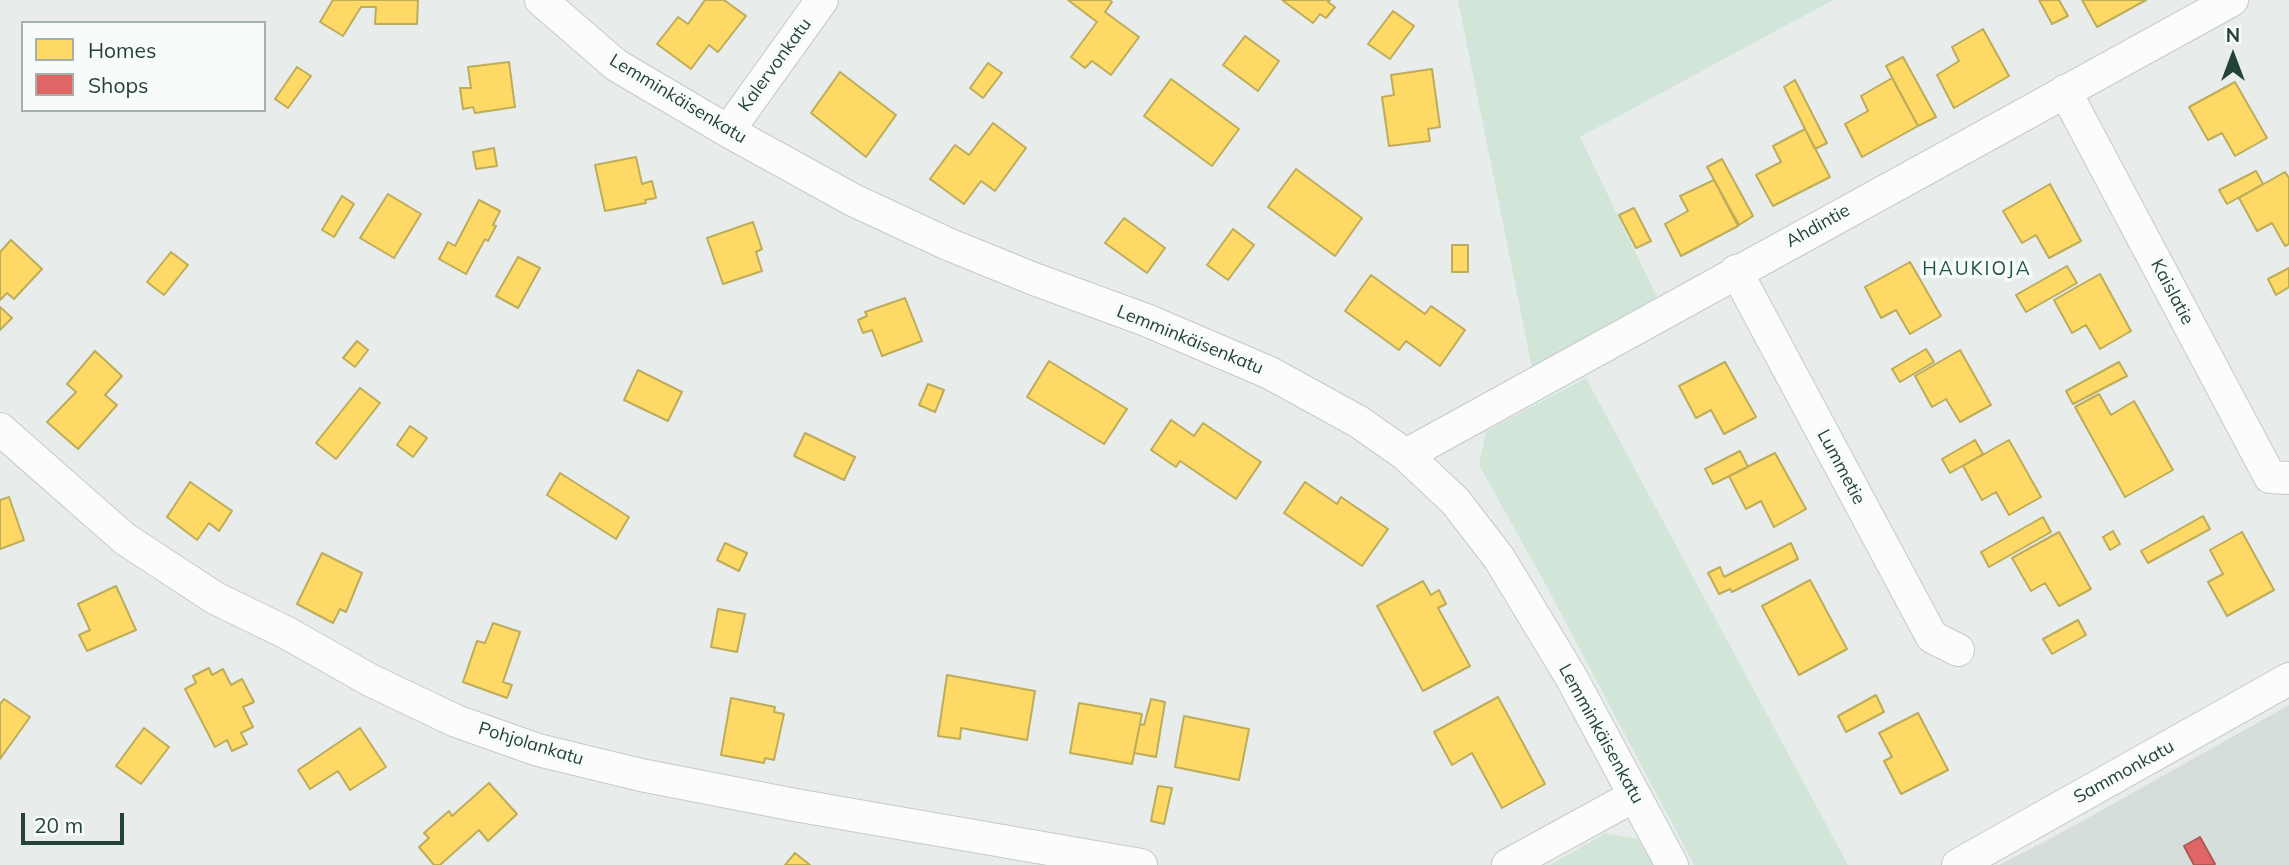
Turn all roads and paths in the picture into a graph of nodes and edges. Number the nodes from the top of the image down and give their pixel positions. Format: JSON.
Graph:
{"nodes":[{"id":1,"x":541,"y":0,"type":"edge"},
{"id":2,"x":822,"y":0,"type":"edge"},
{"id":3,"x":2232,"y":0,"type":"edge"},
{"id":4,"x":2066,"y":91,"type":"junction"},
{"id":5,"x":728,"y":131,"type":"junction"},
{"id":6,"x":1736,"y":271,"type":"junction"},
{"id":7,"x":0,"y":429,"type":"edge"},
{"id":8,"x":1405,"y":455,"type":"junction"},
{"id":9,"x":2289,"y":478,"type":"edge"},
{"id":10,"x":1958,"y":650,"type":"dead end"},
{"id":11,"x":2289,"y":679,"type":"edge"},
{"id":12,"x":1634,"y":796,"type":"junction"},
{"id":13,"x":1141,"y":865,"type":"edge"},
{"id":14,"x":1508,"y":865,"type":"edge"},
{"id":15,"x":1672,"y":865,"type":"edge"},
{"id":16,"x":1958,"y":865,"type":"edge"}],
"edges":[{"from":1,"to":5,"type":"street","name":"Lemminkäisenkatu"},
{"from":2,"to":5,"type":"street","name":"Kalervonkatu"},
{"from":3,"to":4,"type":"street","name":"Ahdintie"},
{"from":4,"to":6,"type":"street","name":"Ahdintie"},
{"from":4,"to":9,"type":"street","name":"Kaislatie"},
{"from":5,"to":8,"type":"street","name":"Lemminkäisenkatu"},
{"from":6,"to":8,"type":"street","name":"Ahdintie"},
{"from":6,"to":10,"type":"street","name":"Lummetie"},
{"from":7,"to":13,"type":"street","name":"Pohjolankatu"},
{"from":8,"to":12,"type":"street","name":"Lemminkäisenkatu"},
{"from":11,"to":16,"type":"street","name":"Sammonkatu"},
{"from":12,"to":14,"type":"street"},
{"from":12,"to":15,"type":"street","name":"Lemminkäisenkatu"}]}
